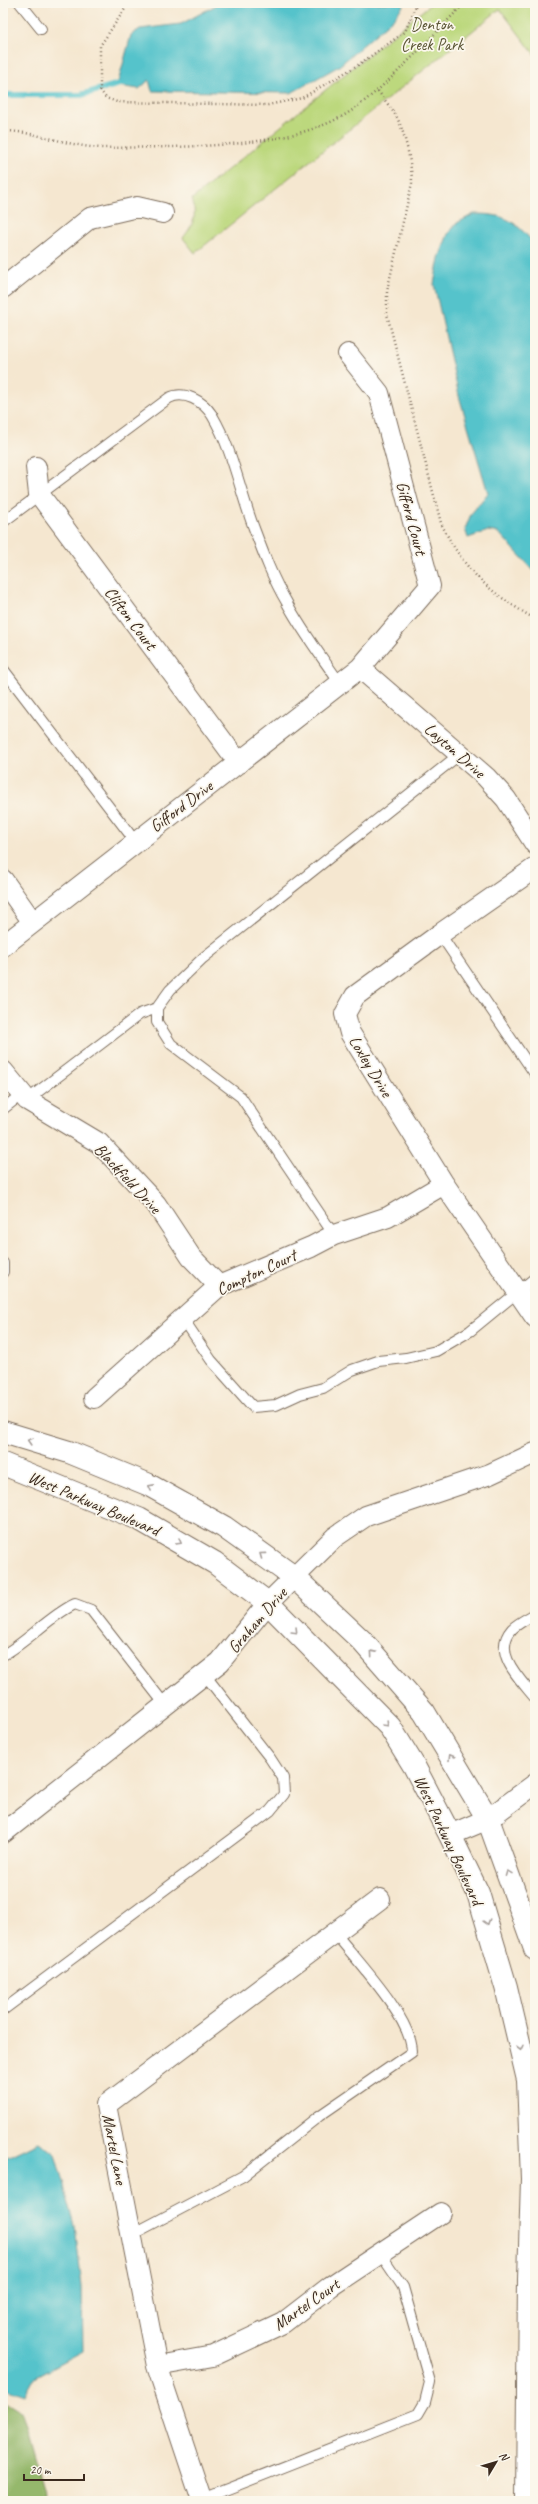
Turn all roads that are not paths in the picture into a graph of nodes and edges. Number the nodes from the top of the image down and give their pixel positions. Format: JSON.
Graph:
{"nodes":[{"id":1,"x":20,"y":3,"type":"edge"},
{"id":2,"x":41,"y":29,"type":"dead end"},
{"id":3,"x":163,"y":213,"type":"dead end"},
{"id":4,"x":3,"y":288,"type":"edge"},
{"id":5,"x":348,"y":354,"type":"dead end"},
{"id":6,"x":36,"y":467,"type":"dead end"},
{"id":7,"x":39,"y":494,"type":"junction"},
{"id":8,"x":3,"y":522,"type":"edge"},
{"id":9,"x":360,"y":668,"type":"junction"},
{"id":10,"x":3,"y":669,"type":"edge"},
{"id":11,"x":341,"y":685,"type":"junction"},
{"id":12,"x":460,"y":754,"type":"junction"},
{"id":13,"x":239,"y":763,"type":"junction"},
{"id":14,"x":135,"y":841,"type":"junction"},
{"id":15,"x":535,"y":844,"type":"edge"},
{"id":16,"x":535,"y":868,"type":"edge"},
{"id":17,"x":3,"y":880,"type":"edge"},
{"id":18,"x":32,"y":921,"type":"junction"},
{"id":19,"x":440,"y":934,"type":"junction"},
{"id":20,"x":3,"y":946,"type":"edge"},
{"id":21,"x":158,"y":1008,"type":"junction"},
{"id":22,"x":3,"y":1071,"type":"edge"},
{"id":23,"x":535,"y":1074,"type":"edge"},
{"id":24,"x":24,"y":1097,"type":"junction"},
{"id":25,"x":3,"y":1109,"type":"edge"},
{"id":26,"x":444,"y":1184,"type":"junction"},
{"id":27,"x":334,"y":1235,"type":"junction"},
{"id":28,"x":3,"y":1263,"type":"edge"},
{"id":29,"x":3,"y":1272,"type":"edge"},
{"id":30,"x":535,"y":1278,"type":"edge"},
{"id":31,"x":219,"y":1286,"type":"junction"},
{"id":32,"x":516,"y":1291,"type":"junction"},
{"id":33,"x":182,"y":1317,"type":"junction"},
{"id":34,"x":535,"y":1317,"type":"edge"},
{"id":35,"x":94,"y":1398,"type":"dead end"},
{"id":36,"x":3,"y":1432,"type":"edge"},
{"id":37,"x":535,"y":1452,"type":"edge"},
{"id":38,"x":3,"y":1464,"type":"edge"},
{"id":39,"x":294,"y":1577,"type":"junction"},
{"id":40,"x":268,"y":1603,"type":"junction"},
{"id":41,"x":535,"y":1614,"type":"edge"},
{"id":42,"x":3,"y":1655,"type":"edge"},
{"id":43,"x":205,"y":1675,"type":"junction"},
{"id":44,"x":535,"y":1698,"type":"edge"},
{"id":45,"x":166,"y":1706,"type":"junction"},
{"id":46,"x":535,"y":1784,"type":"edge"},
{"id":47,"x":488,"y":1819,"type":"junction"},
{"id":48,"x":3,"y":1834,"type":"edge"},
{"id":49,"x":450,"y":1835,"type":"junction"},
{"id":50,"x":380,"y":1899,"type":"dead end"},
{"id":51,"x":335,"y":1933,"type":"junction"},
{"id":52,"x":535,"y":1950,"type":"edge"},
{"id":53,"x":3,"y":2010,"type":"edge"},
{"id":54,"x":441,"y":2213,"type":"dead end"},
{"id":55,"x":131,"y":2235,"type":"junction"},
{"id":56,"x":380,"y":2253,"type":"junction"},
{"id":57,"x":157,"y":2366,"type":"junction"},
{"id":58,"x":202,"y":2500,"type":"edge"},
{"id":59,"x":527,"y":2501,"type":"edge"}],
"edges":[{"from":1,"to":2,"type":"lane"},
{"from":3,"to":4,"type":"street"},
{"from":5,"to":9,"type":"street","name":"Gifford Court"},
{"from":6,"to":7,"type":"street"},
{"from":7,"to":8,"type":"lane"},
{"from":7,"to":11,"type":"lane"},
{"from":7,"to":13,"type":"street","name":"Clifton Court"},
{"from":9,"to":11,"type":"street","name":"Gifford Drive"},
{"from":9,"to":12,"type":"street","name":"Layton Drive"},
{"from":10,"to":14,"type":"lane"},
{"from":11,"to":13,"type":"street","name":"Gifford Drive"},
{"from":12,"to":15,"type":"street","name":"Layton Drive"},
{"from":12,"to":21,"type":"lane"},
{"from":13,"to":14,"type":"street","name":"Gifford Drive"},
{"from":14,"to":18,"type":"street","name":"Gifford Drive"},
{"from":16,"to":19,"type":"street","name":"Loxley Drive"},
{"from":17,"to":18,"type":"street"},
{"from":18,"to":20,"type":"street","name":"Gifford Drive"},
{"from":19,"to":23,"type":"lane"},
{"from":19,"to":26,"type":"street","name":"Loxley Drive"},
{"from":21,"to":24,"type":"lane"},
{"from":21,"to":27,"type":"lane"},
{"from":22,"to":24,"type":"street","name":"Blackfield Drive"},
{"from":24,"to":25,"type":"lane"},
{"from":24,"to":31,"type":"street","name":"Blackfield Drive"},
{"from":26,"to":27,"type":"street","name":"Compton Court"},
{"from":26,"to":32,"type":"street","name":"Loxley Drive"},
{"from":27,"to":31,"type":"street","name":"Compton Court"},
{"from":28,"to":29,"type":"lane"},
{"from":30,"to":32,"type":"lane"},
{"from":31,"to":33,"type":"street","name":"Compton Court"},
{"from":32,"to":33,"type":"lane"},
{"from":32,"to":34,"type":"street","name":"Loxley Drive"},
{"from":33,"to":35,"type":"street","name":"Compton Court"},
{"from":39,"to":36,"type":"street","name":"West Parkway Boulevard","one_way":true},
{"from":37,"to":39,"type":"street","name":"Graham Drive"},
{"from":38,"to":40,"type":"street","name":"West Parkway Boulevard","one_way":true},
{"from":39,"to":40,"type":"street","name":"Graham Drive"},
{"from":47,"to":39,"type":"street","name":"West Parkway Boulevard","one_way":true},
{"from":40,"to":43,"type":"street","name":"Graham Drive"},
{"from":40,"to":49,"type":"street","name":"West Parkway Boulevard","one_way":true},
{"from":41,"to":44,"type":"lane"},
{"from":42,"to":45,"type":"lane"},
{"from":43,"to":45,"type":"street","name":"Graham Drive"},
{"from":43,"to":53,"type":"lane"},
{"from":45,"to":48,"type":"street","name":"Graham Drive"},
{"from":46,"to":47,"type":"street"},
{"from":47,"to":49,"type":"street"},
{"from":52,"to":47,"type":"street","name":"West Parkway Boulevard","one_way":true},
{"from":49,"to":59,"type":"street","name":"West Parkway Boulevard","one_way":true},
{"from":50,"to":51,"type":"street","name":"Martel Lane"},
{"from":51,"to":55,"type":"street","name":"Martel Lane"},
{"from":51,"to":55,"type":"lane"},
{"from":54,"to":56,"type":"street","name":"Martel Court"},
{"from":55,"to":57,"type":"street","name":"Martel Lane"},
{"from":56,"to":57,"type":"street","name":"Martel Court"},
{"from":56,"to":58,"type":"lane"},
{"from":57,"to":58,"type":"street","name":"Martel Lane"}]}
